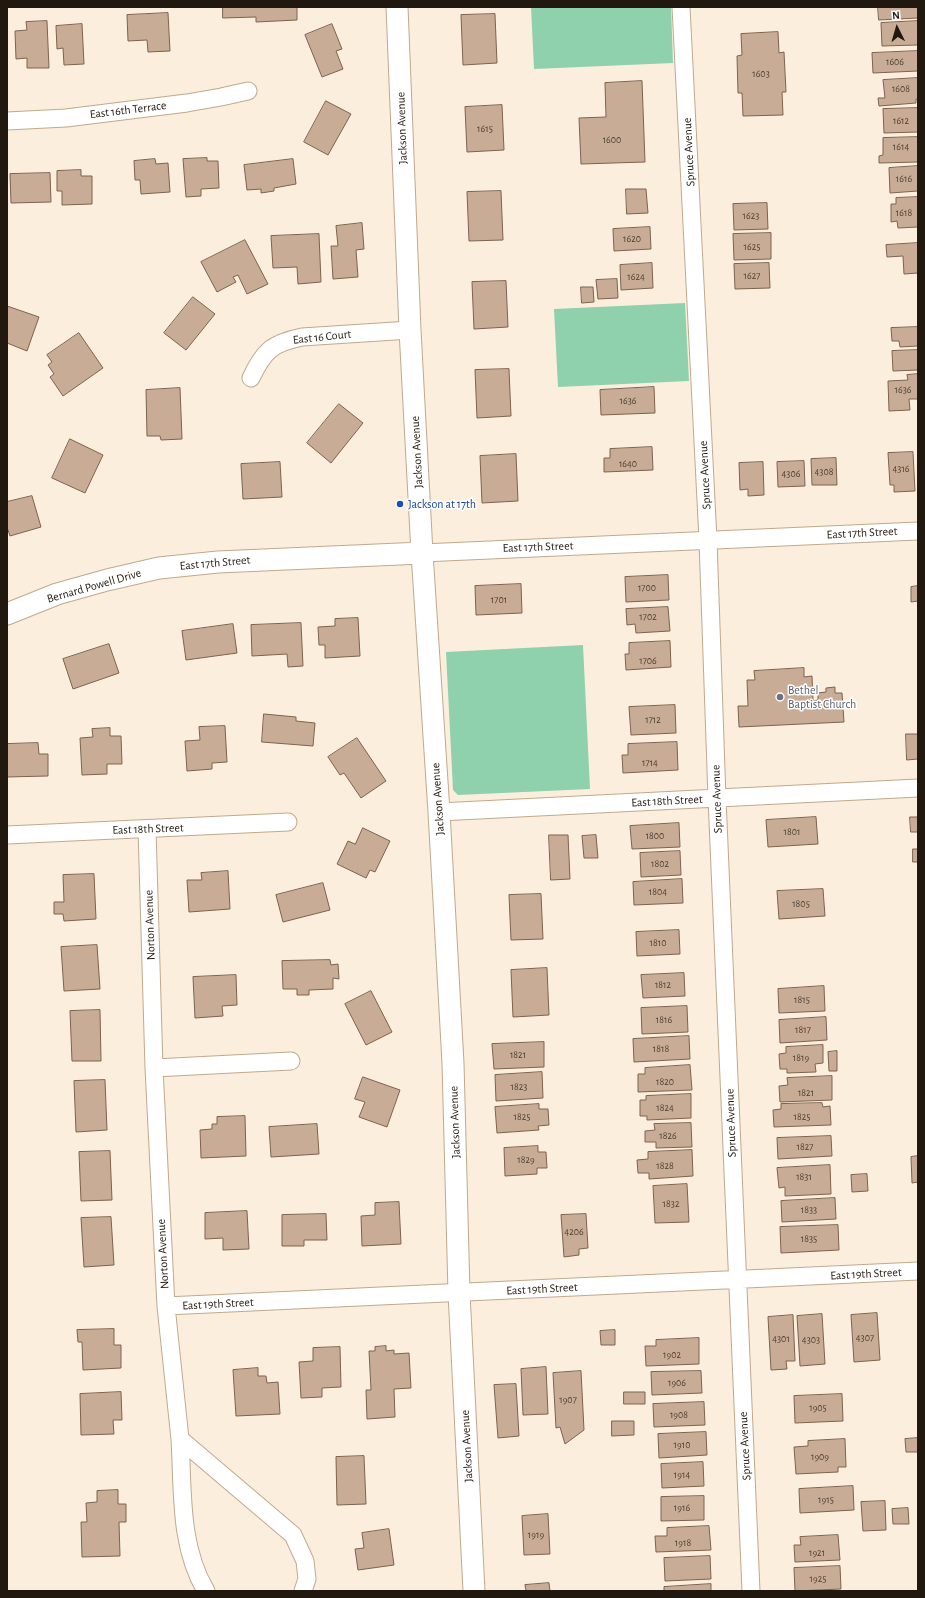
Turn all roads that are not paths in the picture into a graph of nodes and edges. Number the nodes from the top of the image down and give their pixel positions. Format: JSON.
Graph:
{"nodes":[{"id":1,"x":397,"y":7,"type":"edge"},
{"id":2,"x":681,"y":7,"type":"edge"},
{"id":3,"x":248,"y":91,"type":"dead end"},
{"id":4,"x":7,"y":121,"type":"edge"},
{"id":5,"x":410,"y":330,"type":"junction"},
{"id":6,"x":251,"y":378,"type":"dead end"},
{"id":7,"x":918,"y":531,"type":"edge"},
{"id":8,"x":708,"y":540,"type":"junction"},
{"id":9,"x":422,"y":553,"type":"junction"},
{"id":10,"x":159,"y":568,"type":"joint"},
{"id":11,"x":7,"y":614,"type":"edge"},
{"id":12,"x":918,"y":788,"type":"edge"},
{"id":13,"x":717,"y":798,"type":"junction"},
{"id":14,"x":439,"y":812,"type":"junction"},
{"id":15,"x":288,"y":822,"type":"dead end"},
{"id":16,"x":147,"y":830,"type":"junction"},
{"id":17,"x":7,"y":834,"type":"edge"},
{"id":18,"x":291,"y":1061,"type":"dead end"},
{"id":19,"x":154,"y":1068,"type":"junction"},
{"id":20,"x":918,"y":1271,"type":"edge"},
{"id":21,"x":737,"y":1280,"type":"junction"},
{"id":22,"x":459,"y":1292,"type":"junction"},
{"id":23,"x":166,"y":1306,"type":"junction"},
{"id":24,"x":180,"y":1439,"type":"junction"},
{"id":25,"x":206,"y":1591,"type":"edge"},
{"id":26,"x":303,"y":1591,"type":"edge"},
{"id":27,"x":474,"y":1591,"type":"edge"},
{"id":28,"x":751,"y":1591,"type":"edge"}],
"edges":[{"from":1,"to":5,"type":"street","name":"Jackson Avenue"},
{"from":2,"to":8,"type":"street","name":"Spruce Avenue"},
{"from":3,"to":4,"type":"street","name":"East 16th Terrace"},
{"from":5,"to":6,"type":"street","name":"East 16 Court"},
{"from":5,"to":9,"type":"street","name":"Jackson Avenue"},
{"from":7,"to":8,"type":"street","name":"East 17th Street"},
{"from":8,"to":9,"type":"street","name":"East 17th Street"},
{"from":8,"to":13,"type":"street","name":"Spruce Avenue"},
{"from":9,"to":10,"type":"street","name":"East 17th Street"},
{"from":9,"to":14,"type":"street","name":"Jackson Avenue"},
{"from":10,"to":11,"type":"street","name":"Bernard Powell Drive"},
{"from":12,"to":13,"type":"street","name":"East 18th Street"},
{"from":13,"to":14,"type":"street","name":"East 18th Street"},
{"from":13,"to":21,"type":"street","name":"Spruce Avenue"},
{"from":14,"to":22,"type":"street","name":"Jackson Avenue"},
{"from":15,"to":16,"type":"street","name":"East 18th Street"},
{"from":16,"to":17,"type":"street","name":"East 18th Street"},
{"from":16,"to":19,"type":"street","name":"Norton Avenue"},
{"from":18,"to":19,"type":"street"},
{"from":19,"to":23,"type":"street","name":"Norton Avenue"},
{"from":20,"to":21,"type":"street","name":"East 19th Street"},
{"from":21,"to":22,"type":"street","name":"East 19th Street"},
{"from":21,"to":28,"type":"street","name":"Spruce Avenue"},
{"from":22,"to":23,"type":"street","name":"East 19th Street"},
{"from":22,"to":27,"type":"street","name":"Jackson Avenue"},
{"from":23,"to":24,"type":"street","name":"Norton Avenue"},
{"from":24,"to":25,"type":"street","name":"Norton Avenue"},
{"from":24,"to":26,"type":"street"}]}
